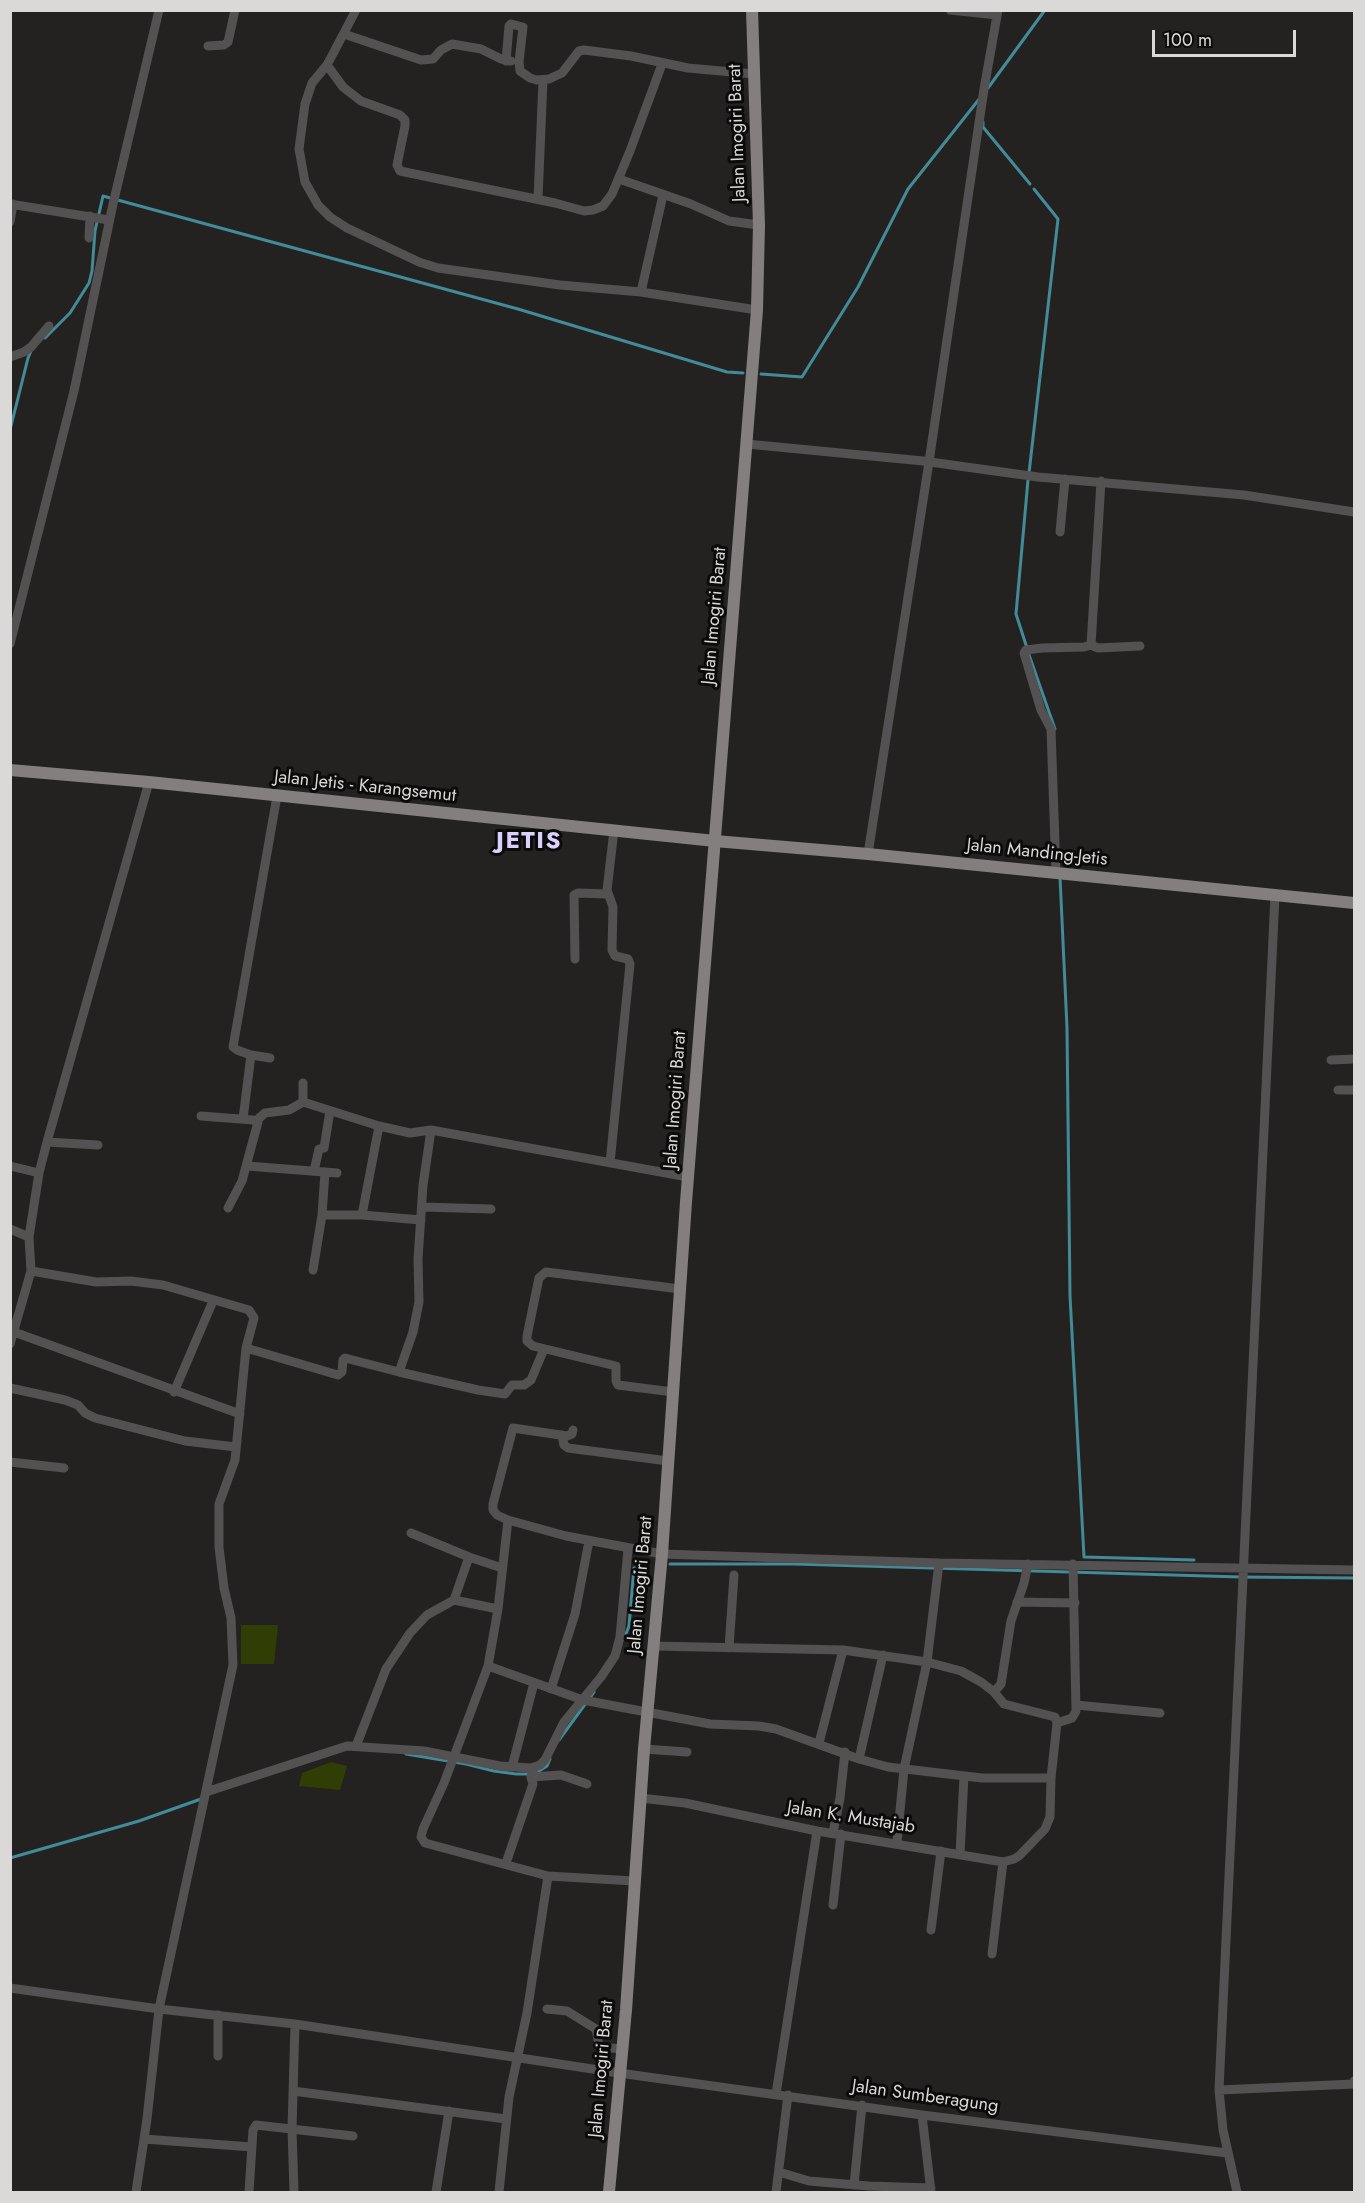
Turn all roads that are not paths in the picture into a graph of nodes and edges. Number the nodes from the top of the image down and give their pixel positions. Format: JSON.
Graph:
{"nodes":[{"id":1,"x":159,"y":10,"type":"edge"},
{"id":2,"x":235,"y":10,"type":"edge"},
{"id":3,"x":356,"y":10,"type":"edge"},
{"id":4,"x":752,"y":10,"type":"edge"},
{"id":5,"x":950,"y":10,"type":"edge"},
{"id":6,"x":997,"y":13,"type":"edge"},
{"id":7,"x":344,"y":34,"type":"junction"},
{"id":8,"x":207,"y":46,"type":"dead end"},
{"id":9,"x":506,"y":61,"type":"junction"},
{"id":10,"x":519,"y":62,"type":"junction"},
{"id":11,"x":662,"y":64,"type":"junction"},
{"id":12,"x":327,"y":65,"type":"junction"},
{"id":13,"x":754,"y":74,"type":"junction"},
{"id":14,"x":543,"y":80,"type":"junction"},
{"id":15,"x":619,"y":179,"type":"junction"},
{"id":16,"x":663,"y":195,"type":"junction"},
{"id":17,"x":538,"y":199,"type":"junction"},
{"id":18,"x":14,"y":205,"type":"edge"},
{"id":19,"x":99,"y":217,"type":"junction"},
{"id":20,"x":10,"y":222,"type":"edge"},
{"id":21,"x":759,"y":225,"type":"junction"},
{"id":22,"x":89,"y":238,"type":"dead end"},
{"id":23,"x":641,"y":292,"type":"junction"},
{"id":24,"x":757,"y":310,"type":"junction"},
{"id":25,"x":49,"y":326,"type":"dead end"},
{"id":26,"x":10,"y":357,"type":"edge"},
{"id":27,"x":747,"y":444,"type":"junction"},
{"id":28,"x":929,"y":462,"type":"junction"},
{"id":29,"x":1065,"y":479,"type":"junction"},
{"id":30,"x":1101,"y":481,"type":"junction"},
{"id":31,"x":1354,"y":512,"type":"edge"},
{"id":32,"x":1060,"y":532,"type":"dead end"},
{"id":33,"x":10,"y":644,"type":"edge"},
{"id":34,"x":1091,"y":645,"type":"junction"},
{"id":35,"x":1140,"y":646,"type":"dead end"},
{"id":36,"x":10,"y":770,"type":"edge"},
{"id":37,"x":149,"y":782,"type":"junction"},
{"id":38,"x":277,"y":796,"type":"junction"},
{"id":39,"x":614,"y":830,"type":"junction"},
{"id":40,"x":715,"y":841,"type":"junction"},
{"id":41,"x":868,"y":854,"type":"junction"},
{"id":42,"x":1058,"y":874,"type":"junction"},
{"id":43,"x":607,"y":894,"type":"junction"},
{"id":44,"x":1275,"y":895,"type":"junction"},
{"id":45,"x":1354,"y":903,"type":"edge"},
{"id":46,"x":575,"y":959,"type":"dead end"},
{"id":47,"x":251,"y":1054,"type":"junction"},
{"id":48,"x":270,"y":1058,"type":"dead end"},
{"id":49,"x":1354,"y":1059,"type":"edge"},
{"id":50,"x":1331,"y":1060,"type":"dead end"},
{"id":51,"x":303,"y":1083,"type":"dead end"},
{"id":52,"x":1338,"y":1090,"type":"dead end"},
{"id":53,"x":1354,"y":1090,"type":"edge"},
{"id":54,"x":303,"y":1102,"type":"junction"},
{"id":55,"x":330,"y":1111,"type":"junction"},
{"id":56,"x":201,"y":1116,"type":"dead end"},
{"id":57,"x":243,"y":1119,"type":"junction"},
{"id":58,"x":257,"y":1120,"type":"junction"},
{"id":59,"x":380,"y":1126,"type":"junction"},
{"id":60,"x":431,"y":1130,"type":"junction"},
{"id":61,"x":47,"y":1142,"type":"junction"},
{"id":62,"x":98,"y":1145,"type":"dead end"},
{"id":63,"x":610,"y":1163,"type":"junction"},
{"id":64,"x":247,"y":1166,"type":"junction"},
{"id":65,"x":10,"y":1167,"type":"edge"},
{"id":66,"x":314,"y":1171,"type":"junction"},
{"id":67,"x":325,"y":1172,"type":"junction"},
{"id":68,"x":39,"y":1173,"type":"junction"},
{"id":69,"x":337,"y":1173,"type":"dead end"},
{"id":70,"x":688,"y":1178,"type":"junction"},
{"id":71,"x":422,"y":1207,"type":"junction"},
{"id":72,"x":228,"y":1208,"type":"dead end"},
{"id":73,"x":491,"y":1209,"type":"dead end"},
{"id":74,"x":322,"y":1215,"type":"junction"},
{"id":75,"x":362,"y":1215,"type":"junction"},
{"id":76,"x":421,"y":1220,"type":"junction"},
{"id":77,"x":10,"y":1229,"type":"edge"},
{"id":78,"x":29,"y":1237,"type":"junction"},
{"id":79,"x":313,"y":1270,"type":"dead end"},
{"id":80,"x":31,"y":1271,"type":"junction"},
{"id":81,"x":680,"y":1289,"type":"junction"},
{"id":82,"x":213,"y":1301,"type":"junction"},
{"id":83,"x":14,"y":1332,"type":"junction"},
{"id":84,"x":10,"y":1344,"type":"edge"},
{"id":85,"x":246,"y":1348,"type":"junction"},
{"id":86,"x":544,"y":1350,"type":"junction"},
{"id":87,"x":399,"y":1372,"type":"junction"},
{"id":88,"x":10,"y":1388,"type":"edge"},
{"id":89,"x":174,"y":1392,"type":"junction"},
{"id":90,"x":673,"y":1392,"type":"junction"},
{"id":91,"x":240,"y":1414,"type":"junction"},
{"id":92,"x":573,"y":1430,"type":"dead end"},
{"id":93,"x":562,"y":1435,"type":"junction"},
{"id":94,"x":236,"y":1447,"type":"junction"},
{"id":95,"x":668,"y":1461,"type":"junction"},
{"id":96,"x":10,"y":1462,"type":"edge"},
{"id":97,"x":64,"y":1468,"type":"dead end"},
{"id":98,"x":508,"y":1520,"type":"junction"},
{"id":99,"x":411,"y":1533,"type":"dead end"},
{"id":100,"x":589,"y":1541,"type":"junction"},
{"id":101,"x":628,"y":1549,"type":"junction"},
{"id":102,"x":662,"y":1554,"type":"junction"},
{"id":103,"x":469,"y":1557,"type":"junction"},
{"id":104,"x":939,"y":1565,"type":"junction"},
{"id":105,"x":502,"y":1568,"type":"junction"},
{"id":106,"x":1027,"y":1569,"type":"junction"},
{"id":107,"x":1243,"y":1569,"type":"junction"},
{"id":108,"x":1354,"y":1570,"type":"edge"},
{"id":109,"x":1073,"y":1571,"type":"junction"},
{"id":110,"x":734,"y":1575,"type":"dead end"},
{"id":111,"x":453,"y":1600,"type":"junction"},
{"id":112,"x":1017,"y":1602,"type":"junction"},
{"id":113,"x":1075,"y":1603,"type":"junction"},
{"id":114,"x":498,"y":1609,"type":"junction"},
{"id":115,"x":653,"y":1646,"type":"junction"},
{"id":116,"x":729,"y":1648,"type":"junction"},
{"id":117,"x":843,"y":1650,"type":"junction"},
{"id":118,"x":883,"y":1655,"type":"junction"},
{"id":119,"x":927,"y":1662,"type":"junction"},
{"id":120,"x":488,"y":1666,"type":"junction"},
{"id":121,"x":534,"y":1683,"type":"junction"},
{"id":122,"x":551,"y":1689,"type":"junction"},
{"id":123,"x":994,"y":1692,"type":"junction"},
{"id":124,"x":587,"y":1701,"type":"junction"},
{"id":125,"x":1076,"y":1705,"type":"junction"},
{"id":126,"x":649,"y":1713,"type":"junction"},
{"id":127,"x":1160,"y":1713,"type":"dead end"},
{"id":128,"x":1057,"y":1723,"type":"junction"},
{"id":129,"x":819,"y":1743,"type":"junction"},
{"id":130,"x":356,"y":1746,"type":"junction"},
{"id":131,"x":644,"y":1749,"type":"junction"},
{"id":132,"x":687,"y":1752,"type":"dead end"},
{"id":133,"x":845,"y":1752,"type":"junction"},
{"id":134,"x":453,"y":1757,"type":"junction"},
{"id":135,"x":859,"y":1759,"type":"junction"},
{"id":136,"x":512,"y":1767,"type":"junction"},
{"id":137,"x":904,"y":1769,"type":"junction"},
{"id":138,"x":533,"y":1773,"type":"junction"},
{"id":139,"x":964,"y":1776,"type":"junction"},
{"id":140,"x":1051,"y":1778,"type":"junction"},
{"id":141,"x":587,"y":1784,"type":"dead end"},
{"id":142,"x":205,"y":1796,"type":"junction"},
{"id":143,"x":640,"y":1798,"type":"junction"},
{"id":144,"x":817,"y":1831,"type":"junction"},
{"id":145,"x":837,"y":1834,"type":"junction"},
{"id":146,"x":897,"y":1842,"type":"junction"},
{"id":147,"x":941,"y":1851,"type":"junction"},
{"id":148,"x":960,"y":1854,"type":"junction"},
{"id":149,"x":1003,"y":1862,"type":"junction"},
{"id":150,"x":506,"y":1863,"type":"junction"},
{"id":151,"x":549,"y":1876,"type":"junction"},
{"id":152,"x":634,"y":1881,"type":"junction"},
{"id":153,"x":833,"y":1905,"type":"dead end"},
{"id":154,"x":931,"y":1930,"type":"dead end"},
{"id":155,"x":992,"y":1954,"type":"dead end"},
{"id":156,"x":10,"y":1988,"type":"edge"},
{"id":157,"x":159,"y":2009,"type":"junction"},
{"id":158,"x":547,"y":2009,"type":"dead end"},
{"id":159,"x":218,"y":2014,"type":"junction"},
{"id":160,"x":295,"y":2024,"type":"junction"},
{"id":161,"x":622,"y":2049,"type":"junction"},
{"id":162,"x":218,"y":2056,"type":"dead end"},
{"id":163,"x":516,"y":2057,"type":"junction"},
{"id":164,"x":619,"y":2073,"type":"junction"},
{"id":165,"x":1354,"y":2083,"type":"edge"},
{"id":166,"x":1219,"y":2090,"type":"junction"},
{"id":167,"x":293,"y":2091,"type":"junction"},
{"id":168,"x":776,"y":2094,"type":"junction"},
{"id":169,"x":788,"y":2095,"type":"junction"},
{"id":170,"x":862,"y":2105,"type":"junction"},
{"id":171,"x":449,"y":2111,"type":"junction"},
{"id":172,"x":922,"y":2115,"type":"junction"},
{"id":173,"x":506,"y":2119,"type":"junction"},
{"id":174,"x":292,"y":2129,"type":"junction"},
{"id":175,"x":353,"y":2136,"type":"dead end"},
{"id":176,"x":144,"y":2139,"type":"junction"},
{"id":177,"x":252,"y":2146,"type":"junction"},
{"id":178,"x":1227,"y":2153,"type":"junction"},
{"id":179,"x":779,"y":2172,"type":"junction"},
{"id":180,"x":847,"y":2187,"type":"edge"},
{"id":181,"x":931,"y":2190,"type":"edge"},
{"id":182,"x":136,"y":2193,"type":"edge"},
{"id":183,"x":249,"y":2193,"type":"edge"},
{"id":184,"x":294,"y":2193,"type":"edge"},
{"id":185,"x":436,"y":2193,"type":"edge"},
{"id":186,"x":499,"y":2193,"type":"edge"},
{"id":187,"x":609,"y":2193,"type":"edge"},
{"id":188,"x":776,"y":2193,"type":"edge"},
{"id":189,"x":1237,"y":2193,"type":"edge"}],
"edges":[{"from":1,"to":19,"type":"street"},
{"from":2,"to":8,"type":"street"},
{"from":3,"to":7,"type":"street"},
{"from":4,"to":13,"type":"main road","name":"Jalan Imogiri Barat"},
{"from":5,"to":6,"type":"street"},
{"from":6,"to":28,"type":"street"},
{"from":7,"to":9,"type":"street"},
{"from":7,"to":12,"type":"street"},
{"from":9,"to":10,"type":"street"},
{"from":9,"to":10,"type":"street"},
{"from":10,"to":14,"type":"street"},
{"from":11,"to":13,"type":"street"},
{"from":11,"to":14,"type":"street"},
{"from":11,"to":15,"type":"street"},
{"from":12,"to":17,"type":"street"},
{"from":12,"to":23,"type":"street"},
{"from":13,"to":21,"type":"main road","name":"Jalan Imogiri Barat"},
{"from":14,"to":17,"type":"street"},
{"from":15,"to":16,"type":"street"},
{"from":15,"to":17,"type":"street"},
{"from":16,"to":21,"type":"street"},
{"from":16,"to":23,"type":"street"},
{"from":18,"to":19,"type":"street"},
{"from":18,"to":20,"type":"street"},
{"from":19,"to":22,"type":"street"},
{"from":19,"to":33,"type":"street"},
{"from":21,"to":24,"type":"main road","name":"Jalan Imogiri Barat"},
{"from":23,"to":24,"type":"street"},
{"from":24,"to":27,"type":"main road","name":"Jalan Imogiri Barat"},
{"from":25,"to":26,"type":"street"},
{"from":27,"to":28,"type":"street"},
{"from":27,"to":40,"type":"main road","name":"Jalan Imogiri Barat"},
{"from":28,"to":29,"type":"street"},
{"from":28,"to":41,"type":"street"},
{"from":29,"to":30,"type":"street"},
{"from":29,"to":32,"type":"street"},
{"from":30,"to":31,"type":"street"},
{"from":30,"to":34,"type":"street"},
{"from":34,"to":35,"type":"street"},
{"from":34,"to":42,"type":"street"},
{"from":36,"to":37,"type":"main road","name":"Jalan Jetis - Karangsemut"},
{"from":37,"to":38,"type":"main road","name":"Jalan Jetis - Karangsemut"},
{"from":37,"to":61,"type":"street"},
{"from":38,"to":39,"type":"main road","name":"Jalan Jetis - Karangsemut"},
{"from":38,"to":47,"type":"street"},
{"from":39,"to":40,"type":"main road","name":"Jalan Jetis - Karangsemut"},
{"from":39,"to":43,"type":"street"},
{"from":40,"to":41,"type":"main road","name":"Jalan Manding-Jetis"},
{"from":40,"to":70,"type":"main road","name":"Jalan Imogiri Barat"},
{"from":41,"to":42,"type":"main road","name":"Jalan Manding-Jetis"},
{"from":42,"to":44,"type":"main road","name":"Jalan Manding-Jetis"},
{"from":43,"to":46,"type":"street"},
{"from":43,"to":63,"type":"street"},
{"from":44,"to":45,"type":"main road","name":"Jalan Manding-Jetis"},
{"from":44,"to":107,"type":"street"},
{"from":47,"to":48,"type":"street"},
{"from":47,"to":57,"type":"street"},
{"from":49,"to":50,"type":"street"},
{"from":51,"to":54,"type":"street"},
{"from":52,"to":53,"type":"street"},
{"from":54,"to":55,"type":"street"},
{"from":54,"to":58,"type":"street"},
{"from":55,"to":59,"type":"street"},
{"from":55,"to":66,"type":"street"},
{"from":56,"to":57,"type":"street"},
{"from":57,"to":58,"type":"street"},
{"from":58,"to":64,"type":"street"},
{"from":59,"to":60,"type":"street"},
{"from":59,"to":75,"type":"street"},
{"from":60,"to":63,"type":"street"},
{"from":60,"to":71,"type":"street"},
{"from":61,"to":62,"type":"street"},
{"from":61,"to":68,"type":"street"},
{"from":63,"to":70,"type":"street"},
{"from":64,"to":66,"type":"street"},
{"from":64,"to":72,"type":"street"},
{"from":65,"to":68,"type":"street"},
{"from":66,"to":67,"type":"street"},
{"from":67,"to":69,"type":"street"},
{"from":67,"to":74,"type":"street"},
{"from":68,"to":78,"type":"street"},
{"from":70,"to":81,"type":"main road","name":"Jalan Imogiri Barat"},
{"from":71,"to":73,"type":"street"},
{"from":71,"to":76,"type":"street"},
{"from":74,"to":75,"type":"street"},
{"from":74,"to":79,"type":"street"},
{"from":75,"to":76,"type":"street"},
{"from":76,"to":87,"type":"street"},
{"from":77,"to":78,"type":"street"},
{"from":78,"to":80,"type":"street"},
{"from":80,"to":82,"type":"street"},
{"from":80,"to":83,"type":"street"},
{"from":81,"to":86,"type":"street"},
{"from":81,"to":90,"type":"main road","name":"Jalan Imogiri Barat"},
{"from":82,"to":85,"type":"street"},
{"from":82,"to":89,"type":"street"},
{"from":83,"to":84,"type":"street"},
{"from":83,"to":89,"type":"street"},
{"from":85,"to":87,"type":"street"},
{"from":85,"to":91,"type":"street"},
{"from":86,"to":87,"type":"street"},
{"from":86,"to":90,"type":"street"},
{"from":88,"to":94,"type":"street"},
{"from":89,"to":91,"type":"street"},
{"from":90,"to":95,"type":"main road","name":"Jalan Imogiri Barat"},
{"from":91,"to":94,"type":"street"},
{"from":92,"to":93,"type":"street"},
{"from":93,"to":95,"type":"street"},
{"from":93,"to":98,"type":"street"},
{"from":94,"to":142,"type":"street"},
{"from":95,"to":102,"type":"main road","name":"Jalan Imogiri Barat"},
{"from":96,"to":97,"type":"street"},
{"from":98,"to":100,"type":"street"},
{"from":98,"to":105,"type":"street"},
{"from":99,"to":103,"type":"street"},
{"from":100,"to":101,"type":"street"},
{"from":100,"to":122,"type":"street"},
{"from":101,"to":102,"type":"street"},
{"from":101,"to":124,"type":"street"},
{"from":102,"to":104,"type":"street"},
{"from":102,"to":115,"type":"main road","name":"Jalan Imogiri Barat"},
{"from":103,"to":105,"type":"street"},
{"from":103,"to":111,"type":"street"},
{"from":104,"to":106,"type":"street"},
{"from":104,"to":119,"type":"street"},
{"from":105,"to":114,"type":"street"},
{"from":106,"to":109,"type":"street"},
{"from":106,"to":112,"type":"street"},
{"from":107,"to":108,"type":"street"},
{"from":107,"to":109,"type":"street"},
{"from":107,"to":166,"type":"street"},
{"from":109,"to":113,"type":"street"},
{"from":110,"to":116,"type":"street"},
{"from":111,"to":114,"type":"street"},
{"from":111,"to":130,"type":"street"},
{"from":112,"to":113,"type":"street"},
{"from":112,"to":123,"type":"street"},
{"from":113,"to":125,"type":"street"},
{"from":114,"to":120,"type":"street"},
{"from":115,"to":116,"type":"street"},
{"from":115,"to":126,"type":"main road","name":"Jalan Imogiri Barat"},
{"from":116,"to":117,"type":"street"},
{"from":117,"to":118,"type":"street"},
{"from":117,"to":129,"type":"street"},
{"from":118,"to":119,"type":"street"},
{"from":118,"to":135,"type":"street"},
{"from":119,"to":123,"type":"street"},
{"from":119,"to":137,"type":"street"},
{"from":120,"to":121,"type":"street"},
{"from":120,"to":134,"type":"street"},
{"from":121,"to":122,"type":"street"},
{"from":121,"to":136,"type":"street"},
{"from":122,"to":124,"type":"street"},
{"from":123,"to":128,"type":"street"},
{"from":124,"to":126,"type":"street"},
{"from":124,"to":138,"type":"street"},
{"from":125,"to":127,"type":"street"},
{"from":125,"to":128,"type":"street"},
{"from":126,"to":129,"type":"street"},
{"from":126,"to":131,"type":"main road","name":"Jalan Imogiri Barat"},
{"from":128,"to":140,"type":"street"},
{"from":129,"to":133,"type":"street"},
{"from":130,"to":134,"type":"street"},
{"from":130,"to":142,"type":"street"},
{"from":131,"to":132,"type":"street"},
{"from":131,"to":143,"type":"main road","name":"Jalan Imogiri Barat"},
{"from":133,"to":135,"type":"street"},
{"from":133,"to":145,"type":"street"},
{"from":134,"to":136,"type":"street"},
{"from":134,"to":150,"type":"street"},
{"from":135,"to":137,"type":"street"},
{"from":136,"to":138,"type":"street"},
{"from":137,"to":139,"type":"street"},
{"from":137,"to":146,"type":"street"},
{"from":138,"to":141,"type":"street"},
{"from":138,"to":150,"type":"street"},
{"from":139,"to":140,"type":"street"},
{"from":139,"to":148,"type":"street"},
{"from":140,"to":149,"type":"street"},
{"from":142,"to":157,"type":"street"},
{"from":143,"to":144,"type":"street","name":"Jalan K. Mustajab"},
{"from":143,"to":152,"type":"main road","name":"Jalan Imogiri Barat"},
{"from":144,"to":145,"type":"street","name":"Jalan K. Mustajab"},
{"from":144,"to":168,"type":"street"},
{"from":145,"to":146,"type":"street","name":"Jalan K. Mustajab"},
{"from":145,"to":153,"type":"street"},
{"from":146,"to":147,"type":"street","name":"Jalan K. Mustajab"},
{"from":147,"to":148,"type":"street","name":"Jalan K. Mustajab"},
{"from":147,"to":154,"type":"street"},
{"from":148,"to":149,"type":"street","name":"Jalan K. Mustajab"},
{"from":149,"to":155,"type":"street"},
{"from":150,"to":151,"type":"street"},
{"from":151,"to":152,"type":"street"},
{"from":151,"to":163,"type":"street"},
{"from":152,"to":161,"type":"main road","name":"Jalan Imogiri Barat"},
{"from":156,"to":157,"type":"street","name":"Jalan Sumberagung"},
{"from":157,"to":159,"type":"street","name":"Jalan Sumberagung"},
{"from":157,"to":176,"type":"street"},
{"from":158,"to":161,"type":"street"},
{"from":159,"to":160,"type":"street","name":"Jalan Sumberagung"},
{"from":159,"to":162,"type":"street"},
{"from":160,"to":163,"type":"street","name":"Jalan Sumberagung"},
{"from":160,"to":167,"type":"street"},
{"from":161,"to":164,"type":"main road","name":"Jalan Imogiri Barat"},
{"from":163,"to":164,"type":"street","name":"Jalan Sumberagung"},
{"from":163,"to":173,"type":"street"},
{"from":164,"to":168,"type":"street","name":"Jalan Sumberagung"},
{"from":164,"to":187,"type":"main road","name":"Jalan Imogiri Barat"},
{"from":165,"to":166,"type":"street"},
{"from":166,"to":178,"type":"street"},
{"from":167,"to":171,"type":"street"},
{"from":167,"to":174,"type":"street"},
{"from":168,"to":169,"type":"street","name":"Jalan Sumberagung"},
{"from":169,"to":170,"type":"street","name":"Jalan Sumberagung"},
{"from":169,"to":179,"type":"street"},
{"from":170,"to":172,"type":"street","name":"Jalan Sumberagung"},
{"from":170,"to":180,"type":"street"},
{"from":171,"to":173,"type":"street"},
{"from":171,"to":185,"type":"street"},
{"from":172,"to":178,"type":"street","name":"Jalan Sumberagung"},
{"from":172,"to":181,"type":"street"},
{"from":173,"to":186,"type":"street"},
{"from":174,"to":175,"type":"street"},
{"from":174,"to":177,"type":"street"},
{"from":174,"to":184,"type":"street"},
{"from":176,"to":177,"type":"street"},
{"from":176,"to":182,"type":"street"},
{"from":177,"to":183,"type":"street"},
{"from":178,"to":189,"type":"street"},
{"from":179,"to":180,"type":"street"},
{"from":179,"to":188,"type":"street"},
{"from":180,"to":181,"type":"street"}]}
